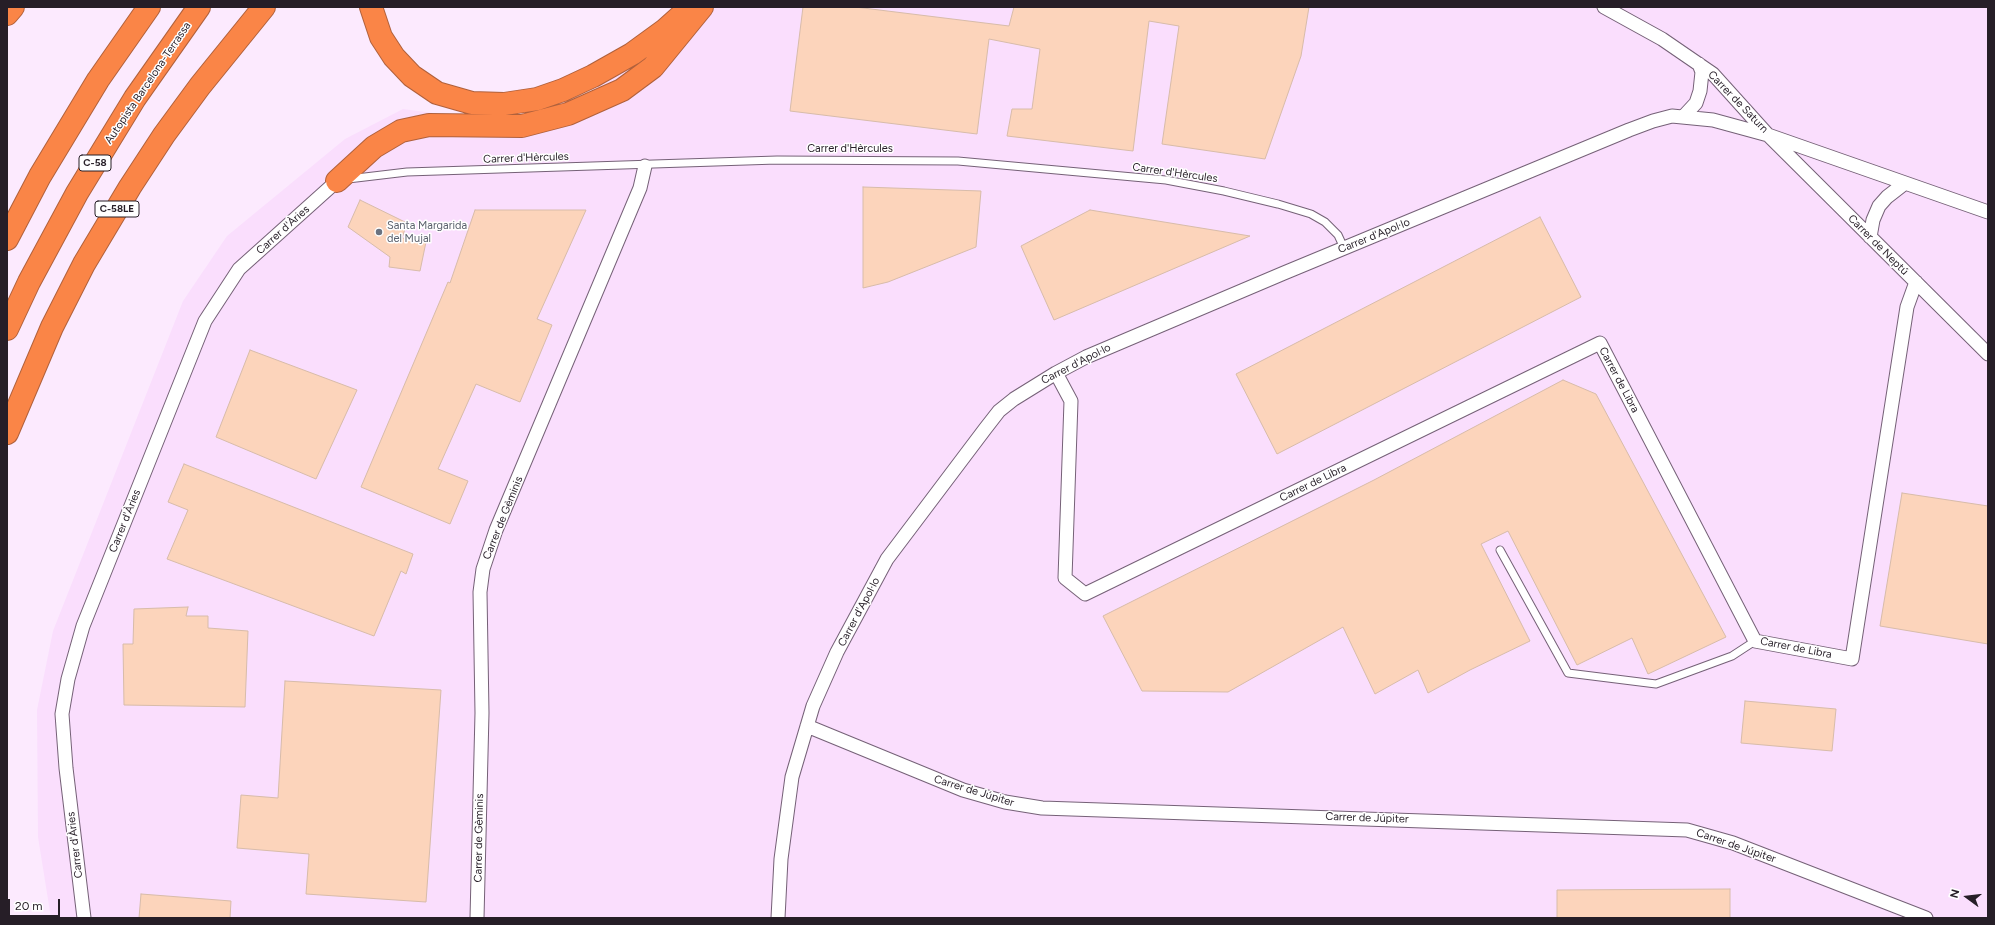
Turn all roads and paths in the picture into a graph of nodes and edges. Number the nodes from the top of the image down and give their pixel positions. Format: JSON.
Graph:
{"nodes":[{"id":1,"x":13,"y":7,"type":"edge"},
{"id":2,"x":149,"y":7,"type":"edge"},
{"id":3,"x":198,"y":7,"type":"edge"},
{"id":4,"x":264,"y":7,"type":"edge"},
{"id":5,"x":371,"y":7,"type":"edge"},
{"id":6,"x":691,"y":7,"type":"edge"},
{"id":7,"x":702,"y":7,"type":"edge"},
{"id":8,"x":1604,"y":7,"type":"edge"},
{"id":9,"x":7,"y":14,"type":"edge"},
{"id":10,"x":1698,"y":64,"type":"junction"},
{"id":11,"x":1683,"y":117,"type":"junction"},
{"id":12,"x":1768,"y":135,"type":"junction"},
{"id":13,"x":645,"y":166,"type":"junction"},
{"id":14,"x":337,"y":181,"type":"junction"},
{"id":15,"x":1905,"y":183,"type":"junction"},
{"id":16,"x":1988,"y":212,"type":"edge"},
{"id":17,"x":1870,"y":237,"type":"junction"},
{"id":18,"x":7,"y":239,"type":"edge"},
{"id":19,"x":1344,"y":248,"type":"junction"},
{"id":20,"x":1916,"y":282,"type":"junction"},
{"id":21,"x":7,"y":328,"type":"edge"},
{"id":22,"x":1988,"y":354,"type":"edge"},
{"id":23,"x":1056,"y":373,"type":"junction"},
{"id":24,"x":7,"y":433,"type":"edge"},
{"id":25,"x":1500,"y":550,"type":"dead end"},
{"id":26,"x":1755,"y":641,"type":"junction"},
{"id":27,"x":807,"y":726,"type":"junction"},
{"id":28,"x":84,"y":918,"type":"edge"},
{"id":29,"x":476,"y":918,"type":"edge"},
{"id":30,"x":778,"y":918,"type":"edge"},
{"id":31,"x":1926,"y":918,"type":"edge"}],
"edges":[{"from":1,"to":9,"type":"highway"},
{"from":2,"to":18,"type":"highway"},
{"from":3,"to":21,"type":"highway","name":"Autopista Barcelona-Terrassa","number":"C-58"},
{"from":4,"to":24,"type":"highway","number":"C-58LE"},
{"from":5,"to":6,"type":"highway"},
{"from":7,"to":14,"type":"highway"},
{"from":8,"to":10,"type":"street","name":"Carrer de Saturn"},
{"from":10,"to":11,"type":"street"},
{"from":10,"to":12,"type":"street","name":"Carrer de Saturn"},
{"from":11,"to":12,"type":"street","name":"Carrer d'Apol·lo"},
{"from":11,"to":19,"type":"street","name":"Carrer d'Apol·lo"},
{"from":12,"to":15,"type":"street","name":"Carrer de Saturn"},
{"from":12,"to":17,"type":"street","name":"Carrer de Neptú"},
{"from":13,"to":14,"type":"lane","name":"Carrer d'Hèrcules"},
{"from":13,"to":19,"type":"lane","name":"Carrer d'Hèrcules"},
{"from":13,"to":29,"type":"street","name":"Carrer de Gèminis"},
{"from":14,"to":28,"type":"street","name":"Carrer d'Àries"},
{"from":15,"to":16,"type":"street","name":"Carrer de Saturn"},
{"from":15,"to":17,"type":"street"},
{"from":17,"to":20,"type":"street","name":"Carrer de Neptú"},
{"from":19,"to":23,"type":"street","name":"Carrer d'Apol·lo"},
{"from":20,"to":22,"type":"street","name":"Carrer de Neptú"},
{"from":20,"to":26,"type":"street","name":"Carrer de Libra"},
{"from":23,"to":26,"type":"street","name":"Carrer de Libra"},
{"from":23,"to":27,"type":"street","name":"Carrer d'Apol·lo"},
{"from":25,"to":26,"type":"lane"},
{"from":27,"to":30,"type":"street","name":"Carrer d'Apol·lo"},
{"from":27,"to":31,"type":"street","name":"Carrer de Júpiter"}]}
